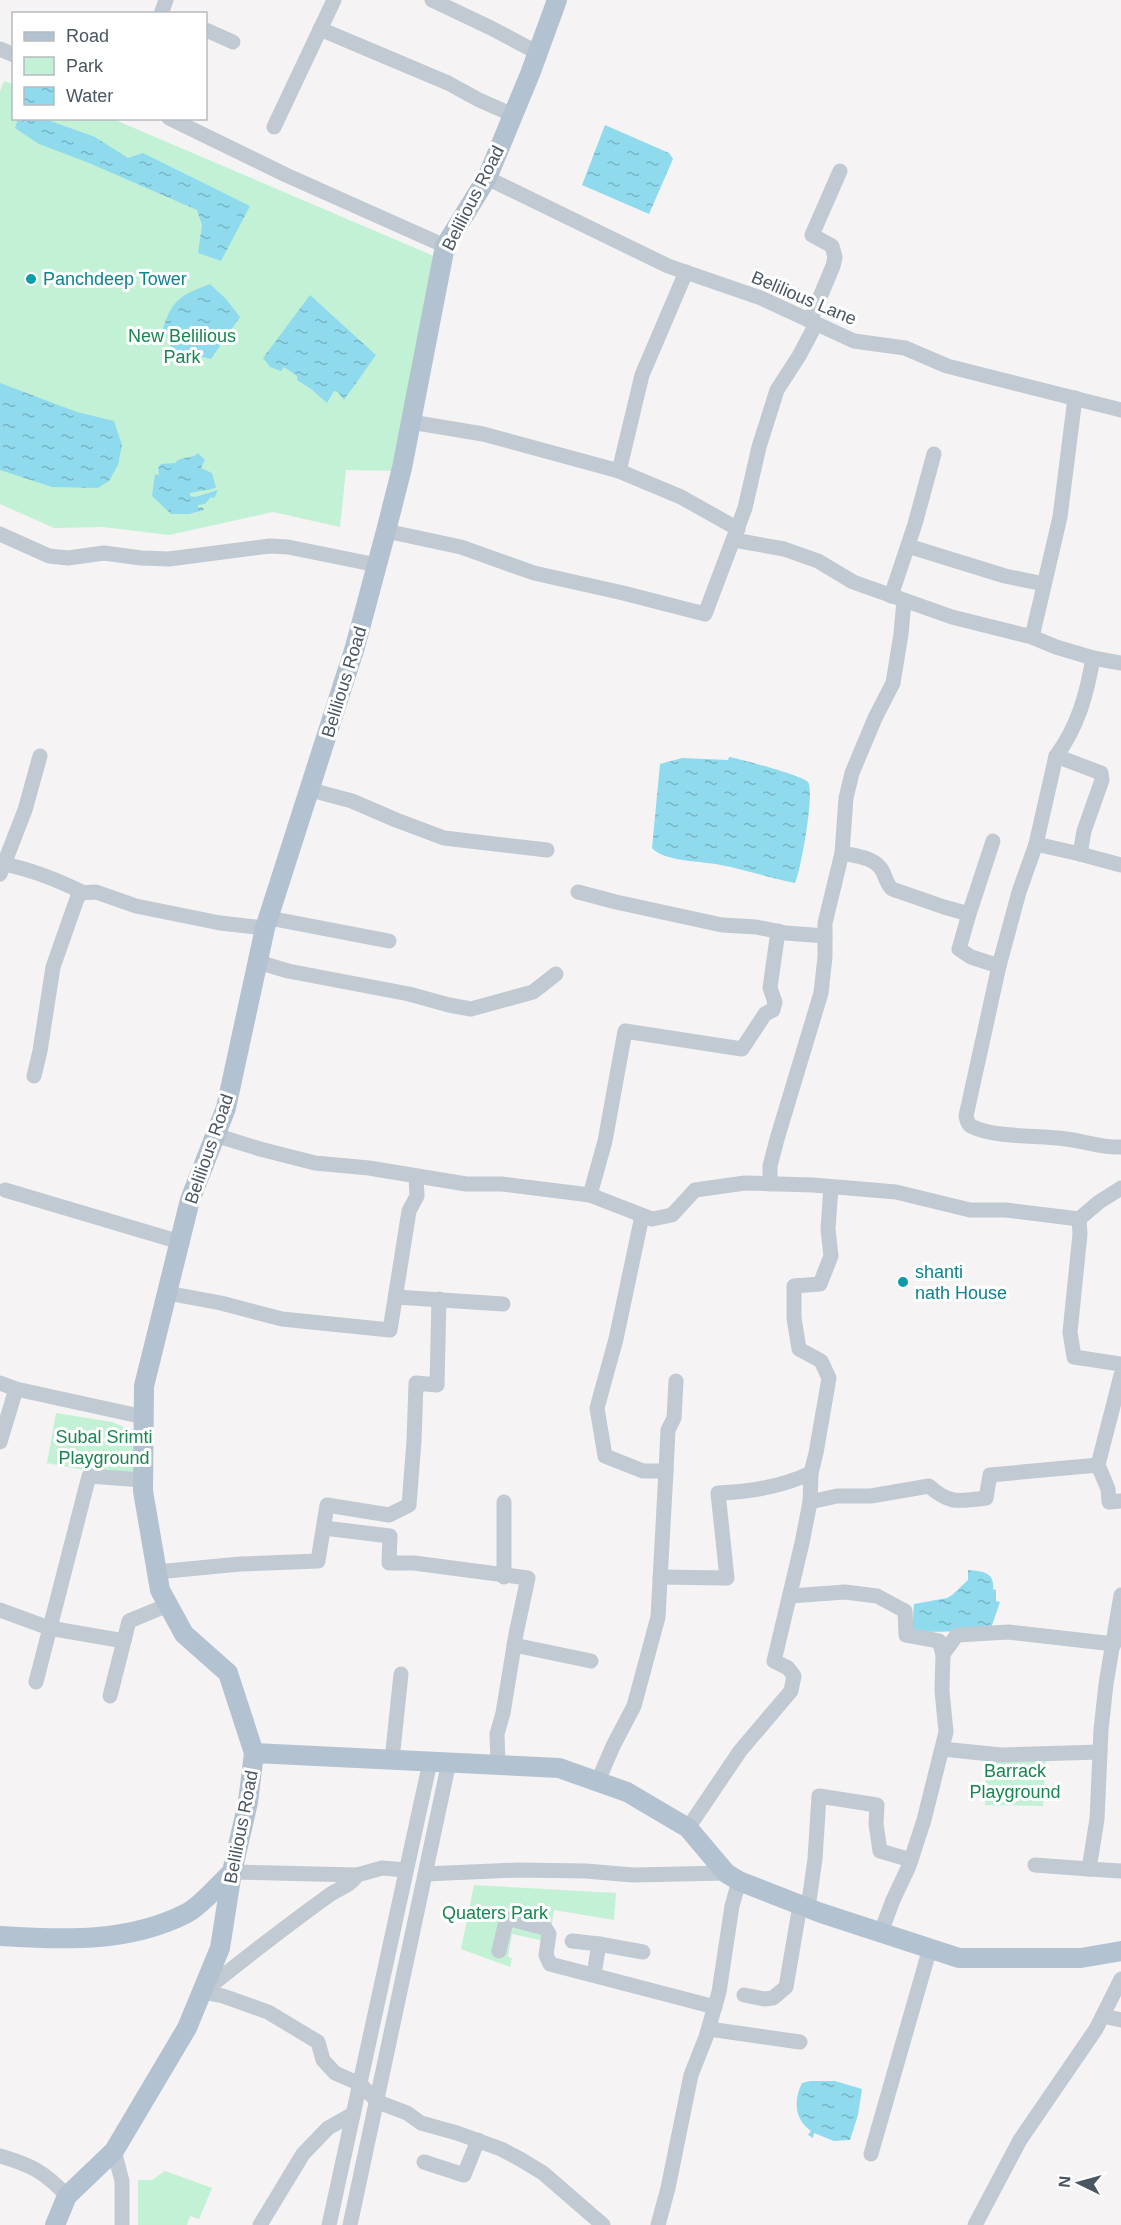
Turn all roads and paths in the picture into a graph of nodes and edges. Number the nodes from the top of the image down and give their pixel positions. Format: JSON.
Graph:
{"nodes":[{"id":1,"x":334,"y":0,"type":"edge"},
{"id":2,"x":432,"y":0,"type":"edge"},
{"id":3,"x":557,"y":0,"type":"edge"},
{"id":4,"x":320,"y":29,"type":"junction"},
{"id":5,"x":207,"y":30,"type":"edge"},
{"id":6,"x":233,"y":42,"type":"dead end"},
{"id":7,"x":538,"y":53,"type":"junction"},
{"id":8,"x":513,"y":115,"type":"junction"},
{"id":9,"x":173,"y":120,"type":"edge"},
{"id":10,"x":274,"y":127,"type":"dead end"},
{"id":11,"x":840,"y":171,"type":"dead end"},
{"id":12,"x":487,"y":178,"type":"junction"},
{"id":13,"x":446,"y":246,"type":"junction"},
{"id":14,"x":686,"y":272,"type":"junction"},
{"id":15,"x":813,"y":322,"type":"junction"},
{"id":16,"x":1075,"y":398,"type":"junction"},
{"id":17,"x":1121,"y":410,"type":"edge"},
{"id":18,"x":411,"y":422,"type":"junction"},
{"id":19,"x":934,"y":454,"type":"dead end"},
{"id":20,"x":619,"y":471,"type":"junction"},
{"id":21,"x":386,"y":531,"type":"junction"},
{"id":22,"x":0,"y":534,"type":"edge"},
{"id":23,"x":736,"y":534,"type":"junction"},
{"id":24,"x":908,"y":546,"type":"junction"},
{"id":25,"x":377,"y":565,"type":"junction"},
{"id":26,"x":1044,"y":585,"type":"junction"},
{"id":27,"x":898,"y":599,"type":"junction"},
{"id":28,"x":1032,"y":637,"type":"junction"},
{"id":29,"x":1094,"y":658,"type":"junction"},
{"id":30,"x":1121,"y":663,"type":"edge"},
{"id":31,"x":40,"y":756,"type":"dead end"},
{"id":32,"x":1056,"y":756,"type":"junction"},
{"id":33,"x":311,"y":790,"type":"junction"},
{"id":34,"x":993,"y":841,"type":"dead end"},
{"id":35,"x":1036,"y":844,"type":"junction"},
{"id":36,"x":547,"y":850,"type":"dead end"},
{"id":37,"x":842,"y":853,"type":"junction"},
{"id":38,"x":1080,"y":854,"type":"junction"},
{"id":39,"x":1121,"y":865,"type":"edge"},
{"id":40,"x":1,"y":867,"type":"edge"},
{"id":41,"x":578,"y":892,"type":"dead end"},
{"id":42,"x":84,"y":893,"type":"junction"},
{"id":43,"x":969,"y":914,"type":"junction"},
{"id":44,"x":267,"y":923,"type":"junction"},
{"id":45,"x":778,"y":931,"type":"junction"},
{"id":46,"x":825,"y":936,"type":"junction"},
{"id":47,"x":389,"y":941,"type":"dead end"},
{"id":48,"x":258,"y":962,"type":"junction"},
{"id":49,"x":999,"y":966,"type":"junction"},
{"id":50,"x":556,"y":974,"type":"dead end"},
{"id":51,"x":34,"y":1076,"type":"dead end"},
{"id":52,"x":216,"y":1135,"type":"junction"},
{"id":53,"x":1121,"y":1147,"type":"edge"},
{"id":54,"x":416,"y":1176,"type":"junction"},
{"id":55,"x":770,"y":1184,"type":"junction"},
{"id":56,"x":831,"y":1186,"type":"junction"},
{"id":57,"x":1121,"y":1188,"type":"edge"},
{"id":58,"x":5,"y":1190,"type":"dead end"},
{"id":59,"x":590,"y":1194,"type":"junction"},
{"id":60,"x":642,"y":1216,"type":"junction"},
{"id":61,"x":1079,"y":1219,"type":"junction"},
{"id":62,"x":180,"y":1242,"type":"junction"},
{"id":63,"x":167,"y":1293,"type":"junction"},
{"id":64,"x":396,"y":1297,"type":"junction"},
{"id":65,"x":439,"y":1299,"type":"junction"},
{"id":66,"x":503,"y":1304,"type":"dead end"},
{"id":67,"x":1121,"y":1364,"type":"edge"},
{"id":68,"x":1121,"y":1375,"type":"edge"},
{"id":69,"x":676,"y":1381,"type":"dead end"},
{"id":70,"x":0,"y":1383,"type":"edge"},
{"id":71,"x":16,"y":1389,"type":"junction"},
{"id":72,"x":144,"y":1417,"type":"junction"},
{"id":73,"x":0,"y":1442,"type":"edge"},
{"id":74,"x":1098,"y":1465,"type":"junction"},
{"id":75,"x":666,"y":1471,"type":"junction"},
{"id":76,"x":811,"y":1473,"type":"junction"},
{"id":77,"x":143,"y":1480,"type":"junction"},
{"id":78,"x":1121,"y":1501,"type":"edge"},
{"id":79,"x":504,"y":1502,"type":"dead end"},
{"id":80,"x":810,"y":1502,"type":"junction"},
{"id":81,"x":324,"y":1528,"type":"junction"},
{"id":82,"x":157,"y":1572,"type":"junction"},
{"id":83,"x":504,"y":1576,"type":"junction"},
{"id":84,"x":660,"y":1577,"type":"junction"},
{"id":85,"x":1121,"y":1595,"type":"edge"},
{"id":86,"x":790,"y":1596,"type":"junction"},
{"id":87,"x":168,"y":1605,"type":"junction"},
{"id":88,"x":0,"y":1610,"type":"edge"},
{"id":89,"x":49,"y":1628,"type":"junction"},
{"id":90,"x":124,"y":1641,"type":"junction"},
{"id":91,"x":1114,"y":1644,"type":"junction"},
{"id":92,"x":514,"y":1645,"type":"junction"},
{"id":93,"x":943,"y":1654,"type":"junction"},
{"id":94,"x":591,"y":1661,"type":"dead end"},
{"id":95,"x":401,"y":1674,"type":"dead end"},
{"id":96,"x":36,"y":1682,"type":"dead end"},
{"id":97,"x":110,"y":1696,"type":"dead end"},
{"id":98,"x":942,"y":1749,"type":"junction"},
{"id":99,"x":1100,"y":1752,"type":"junction"},
{"id":100,"x":254,"y":1753,"type":"junction"},
{"id":101,"x":392,"y":1760,"type":"junction"},
{"id":102,"x":439,"y":1762,"type":"junction"},
{"id":103,"x":498,"y":1765,"type":"junction"},
{"id":104,"x":598,"y":1781,"type":"junction"},
{"id":105,"x":687,"y":1828,"type":"junction"},
{"id":106,"x":911,"y":1860,"type":"junction"},
{"id":107,"x":1035,"y":1865,"type":"dead end"},
{"id":108,"x":1089,"y":1869,"type":"junction"},
{"id":109,"x":406,"y":1870,"type":"junction"},
{"id":110,"x":1121,"y":1871,"type":"edge"},
{"id":111,"x":232,"y":1872,"type":"junction"},
{"id":112,"x":425,"y":1874,"type":"junction"},
{"id":113,"x":357,"y":1875,"type":"junction"},
{"id":114,"x":733,"y":1876,"type":"junction"},
{"id":115,"x":804,"y":1906,"type":"junction"},
{"id":116,"x":881,"y":1932,"type":"junction"},
{"id":117,"x":0,"y":1936,"type":"edge"},
{"id":118,"x":572,"y":1941,"type":"dead end"},
{"id":119,"x":599,"y":1944,"type":"junction"},
{"id":120,"x":930,"y":1948,"type":"junction"},
{"id":121,"x":499,"y":1951,"type":"dead end"},
{"id":122,"x":1121,"y":1951,"type":"edge"},
{"id":123,"x":643,"y":1952,"type":"dead end"},
{"id":124,"x":594,"y":1974,"type":"junction"},
{"id":125,"x":1120,"y":1985,"type":"edge"},
{"id":126,"x":203,"y":1992,"type":"junction"},
{"id":127,"x":744,"y":1995,"type":"dead end"},
{"id":128,"x":715,"y":2007,"type":"junction"},
{"id":129,"x":1103,"y":2016,"type":"junction"},
{"id":130,"x":1121,"y":2020,"type":"edge"},
{"id":131,"x":709,"y":2029,"type":"junction"},
{"id":132,"x":800,"y":2042,"type":"dead end"},
{"id":133,"x":360,"y":2084,"type":"junction"},
{"id":134,"x":378,"y":2102,"type":"junction"},
{"id":135,"x":353,"y":2114,"type":"junction"},
{"id":136,"x":478,"y":2140,"type":"junction"},
{"id":137,"x":114,"y":2151,"type":"junction"},
{"id":138,"x":871,"y":2154,"type":"dead end"},
{"id":139,"x":0,"y":2156,"type":"edge"},
{"id":140,"x":424,"y":2162,"type":"dead end"},
{"id":141,"x":67,"y":2196,"type":"junction"},
{"id":142,"x":54,"y":2225,"type":"edge"},
{"id":143,"x":122,"y":2225,"type":"edge"},
{"id":144,"x":260,"y":2225,"type":"edge"},
{"id":145,"x":329,"y":2225,"type":"edge"},
{"id":146,"x":350,"y":2225,"type":"edge"},
{"id":147,"x":603,"y":2225,"type":"edge"},
{"id":148,"x":658,"y":2225,"type":"edge"},
{"id":149,"x":975,"y":2225,"type":"edge"}],
"edges":[{"from":1,"to":4,"type":"street"},
{"from":2,"to":7,"type":"street"},
{"from":3,"to":7,"type":"main road","name":"Belilious Road"},
{"from":4,"to":8,"type":"street"},
{"from":4,"to":10,"type":"street"},
{"from":5,"to":6,"type":"street"},
{"from":7,"to":8,"type":"main road","name":"Belilious Road"},
{"from":8,"to":12,"type":"main road","name":"Belilious Road"},
{"from":9,"to":13,"type":"street"},
{"from":11,"to":15,"type":"street"},
{"from":12,"to":13,"type":"main road","name":"Belilious Road"},
{"from":12,"to":14,"type":"street","name":"Belilious Lane"},
{"from":13,"to":18,"type":"main road","name":"Belilious Road"},
{"from":14,"to":15,"type":"street","name":"Belilious Lane"},
{"from":14,"to":20,"type":"street"},
{"from":15,"to":16,"type":"street","name":"Belilious Lane"},
{"from":15,"to":23,"type":"street"},
{"from":16,"to":17,"type":"street","name":"Belilious Lane"},
{"from":16,"to":26,"type":"street"},
{"from":18,"to":20,"type":"street"},
{"from":18,"to":21,"type":"main road","name":"Belilious Road"},
{"from":19,"to":24,"type":"street"},
{"from":20,"to":23,"type":"street"},
{"from":21,"to":23,"type":"street"},
{"from":21,"to":25,"type":"main road","name":"Belilious Road"},
{"from":22,"to":25,"type":"street"},
{"from":23,"to":27,"type":"street"},
{"from":24,"to":26,"type":"street"},
{"from":24,"to":27,"type":"street"},
{"from":25,"to":33,"type":"main road","name":"Belilious Road"},
{"from":26,"to":28,"type":"street"},
{"from":27,"to":28,"type":"street"},
{"from":27,"to":37,"type":"street"},
{"from":28,"to":29,"type":"street"},
{"from":29,"to":30,"type":"street"},
{"from":29,"to":32,"type":"street"},
{"from":31,"to":40,"type":"street"},
{"from":32,"to":35,"type":"street"},
{"from":32,"to":38,"type":"street"},
{"from":33,"to":36,"type":"street"},
{"from":33,"to":44,"type":"main road","name":"Belilious Road"},
{"from":34,"to":43,"type":"street"},
{"from":35,"to":38,"type":"street"},
{"from":35,"to":49,"type":"street"},
{"from":37,"to":43,"type":"street"},
{"from":37,"to":46,"type":"street"},
{"from":38,"to":39,"type":"street"},
{"from":40,"to":42,"type":"street"},
{"from":41,"to":45,"type":"street"},
{"from":42,"to":44,"type":"street"},
{"from":42,"to":51,"type":"street"},
{"from":43,"to":49,"type":"street"},
{"from":44,"to":47,"type":"street"},
{"from":44,"to":48,"type":"main road","name":"Belilious Road"},
{"from":45,"to":46,"type":"street"},
{"from":45,"to":59,"type":"street"},
{"from":46,"to":55,"type":"street"},
{"from":48,"to":50,"type":"street"},
{"from":48,"to":52,"type":"main road","name":"Belilious Road"},
{"from":49,"to":53,"type":"street"},
{"from":52,"to":54,"type":"street"},
{"from":52,"to":62,"type":"main road","name":"Belilious Road"},
{"from":54,"to":59,"type":"street"},
{"from":54,"to":64,"type":"street"},
{"from":55,"to":56,"type":"street"},
{"from":55,"to":60,"type":"street"},
{"from":56,"to":61,"type":"street"},
{"from":56,"to":76,"type":"street"},
{"from":57,"to":61,"type":"street"},
{"from":58,"to":62,"type":"street"},
{"from":59,"to":60,"type":"street"},
{"from":60,"to":75,"type":"street"},
{"from":61,"to":67,"type":"street"},
{"from":62,"to":63,"type":"main road","name":"Belilious Road"},
{"from":63,"to":64,"type":"street"},
{"from":63,"to":72,"type":"main road","name":"Belilious Road"},
{"from":64,"to":65,"type":"street"},
{"from":65,"to":66,"type":"street"},
{"from":65,"to":81,"type":"street"},
{"from":68,"to":74,"type":"street"},
{"from":69,"to":75,"type":"street"},
{"from":70,"to":71,"type":"street"},
{"from":71,"to":72,"type":"street"},
{"from":71,"to":73,"type":"street"},
{"from":72,"to":77,"type":"main road","name":"Belilious Road"},
{"from":74,"to":78,"type":"street"},
{"from":74,"to":80,"type":"street"},
{"from":75,"to":84,"type":"street"},
{"from":76,"to":80,"type":"street"},
{"from":76,"to":84,"type":"street"},
{"from":77,"to":82,"type":"main road","name":"Belilious Road"},
{"from":77,"to":89,"type":"street"},
{"from":79,"to":83,"type":"street"},
{"from":80,"to":86,"type":"street"},
{"from":81,"to":82,"type":"street"},
{"from":81,"to":83,"type":"street"},
{"from":82,"to":87,"type":"main road","name":"Belilious Road"},
{"from":83,"to":92,"type":"street"},
{"from":84,"to":104,"type":"street"},
{"from":85,"to":91,"type":"street"},
{"from":86,"to":93,"type":"street"},
{"from":86,"to":105,"type":"street"},
{"from":87,"to":90,"type":"street"},
{"from":87,"to":100,"type":"main road","name":"Belilious Road"},
{"from":88,"to":89,"type":"street"},
{"from":89,"to":90,"type":"street"},
{"from":89,"to":96,"type":"street"},
{"from":90,"to":97,"type":"street"},
{"from":91,"to":93,"type":"street"},
{"from":91,"to":99,"type":"street"},
{"from":92,"to":94,"type":"street"},
{"from":92,"to":103,"type":"street"},
{"from":93,"to":98,"type":"street"},
{"from":95,"to":101,"type":"street"},
{"from":98,"to":99,"type":"street"},
{"from":98,"to":106,"type":"street"},
{"from":99,"to":108,"type":"street"},
{"from":100,"to":101,"type":"main road"},
{"from":100,"to":111,"type":"main road","name":"Belilious Road"},
{"from":101,"to":102,"type":"main road"},
{"from":102,"to":103,"type":"main road"},
{"from":102,"to":109,"type":"street"},
{"from":102,"to":112,"type":"street"},
{"from":103,"to":104,"type":"main road"},
{"from":104,"to":105,"type":"main road"},
{"from":105,"to":114,"type":"main road"},
{"from":106,"to":115,"type":"street"},
{"from":106,"to":116,"type":"street"},
{"from":107,"to":108,"type":"street"},
{"from":108,"to":110,"type":"street"},
{"from":109,"to":113,"type":"street"},
{"from":109,"to":133,"type":"street"},
{"from":111,"to":113,"type":"street"},
{"from":111,"to":117,"type":"main road"},
{"from":111,"to":126,"type":"main road","name":"Belilious Road"},
{"from":112,"to":114,"type":"street"},
{"from":112,"to":134,"type":"street"},
{"from":113,"to":126,"type":"street"},
{"from":114,"to":115,"type":"main road"},
{"from":114,"to":128,"type":"street"},
{"from":115,"to":116,"type":"main road"},
{"from":115,"to":127,"type":"street"},
{"from":116,"to":120,"type":"main road"},
{"from":118,"to":119,"type":"street"},
{"from":119,"to":123,"type":"street"},
{"from":119,"to":124,"type":"street"},
{"from":120,"to":122,"type":"main road"},
{"from":120,"to":138,"type":"street"},
{"from":121,"to":124,"type":"street"},
{"from":124,"to":128,"type":"street"},
{"from":125,"to":129,"type":"street"},
{"from":126,"to":133,"type":"street"},
{"from":126,"to":137,"type":"main road","name":"Belilious Road"},
{"from":128,"to":131,"type":"street"},
{"from":129,"to":130,"type":"street"},
{"from":129,"to":149,"type":"street"},
{"from":131,"to":132,"type":"street"},
{"from":131,"to":148,"type":"street"},
{"from":133,"to":134,"type":"street"},
{"from":133,"to":135,"type":"street"},
{"from":134,"to":136,"type":"street"},
{"from":134,"to":146,"type":"street"},
{"from":135,"to":144,"type":"street"},
{"from":135,"to":145,"type":"street"},
{"from":136,"to":140,"type":"street"},
{"from":136,"to":147,"type":"street"},
{"from":137,"to":141,"type":"main road","name":"Belilious Road"},
{"from":137,"to":143,"type":"street"},
{"from":139,"to":141,"type":"street"},
{"from":141,"to":142,"type":"main road","name":"Belilious Road"}]}
